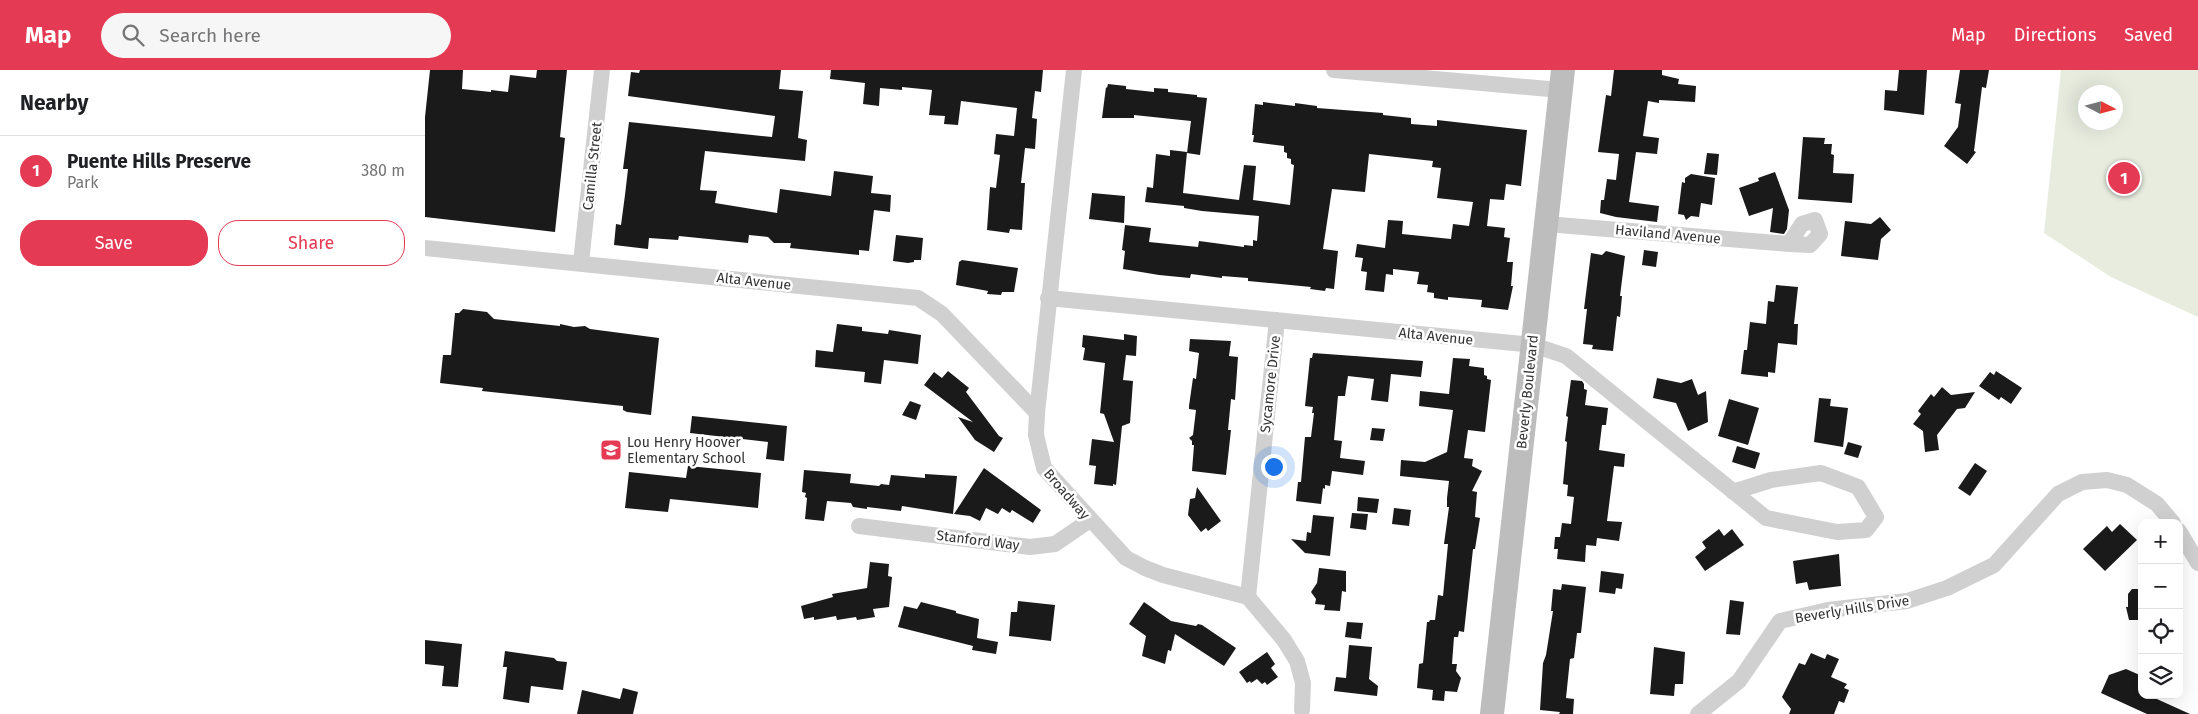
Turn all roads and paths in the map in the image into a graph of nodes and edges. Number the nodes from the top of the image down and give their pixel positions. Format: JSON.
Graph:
{"nodes":[{"id":1,"x":602,"y":70,"type":"edge"},
{"id":2,"x":1074,"y":70,"type":"edge"},
{"id":3,"x":1334,"y":70,"type":"edge"},
{"id":4,"x":1561,"y":80,"type":"edge"},
{"id":5,"x":1546,"y":224,"type":"junction"},
{"id":6,"x":1789,"y":244,"type":"dead end"},
{"id":7,"x":425,"y":248,"type":"edge"},
{"id":8,"x":581,"y":262,"type":"junction"},
{"id":9,"x":1048,"y":298,"type":"junction"},
{"id":10,"x":1277,"y":320,"type":"junction"},
{"id":11,"x":1533,"y":345,"type":"junction"},
{"id":12,"x":1037,"y":412,"type":"junction"},
{"id":13,"x":1733,"y":492,"type":"junction"},
{"id":14,"x":2170,"y":519,"type":"edge"},
{"id":15,"x":1090,"y":520,"type":"junction"},
{"id":16,"x":859,"y":526,"type":"dead end"},
{"id":17,"x":2183,"y":538,"type":"edge"},
{"id":18,"x":2198,"y":563,"type":"edge"},
{"id":19,"x":1248,"y":597,"type":"junction"},
{"id":20,"x":1302,"y":710,"type":"dead end"},
{"id":21,"x":1492,"y":714,"type":"edge"},
{"id":22,"x":1698,"y":714,"type":"edge"}],
"edges":[{"from":1,"to":8,"type":"street","name":"Camilla Street"},
{"from":2,"to":9,"type":"street","name":"Broadway"},
{"from":3,"to":4,"type":"street"},
{"from":4,"to":5,"type":"street","name":"Beverly Boulevard"},
{"from":5,"to":6,"type":"street","name":"Haviland Avenue"},
{"from":5,"to":11,"type":"street","name":"Beverly Boulevard"},
{"from":7,"to":8,"type":"street","name":"Alta Avenue"},
{"from":8,"to":12,"type":"street","name":"Alta Avenue"},
{"from":9,"to":10,"type":"street","name":"Alta Avenue"},
{"from":9,"to":12,"type":"street","name":"Broadway"},
{"from":10,"to":11,"type":"street","name":"Alta Avenue"},
{"from":10,"to":19,"type":"street","name":"Sycamore Drive"},
{"from":11,"to":13,"type":"street","name":"Alta Avenue"},
{"from":11,"to":21,"type":"street","name":"Beverly Boulevard"},
{"from":12,"to":15,"type":"street","name":"Broadway"},
{"from":13,"to":13,"type":"street","name":"Alta Avenue"},
{"from":14,"to":22,"type":"street","name":"Beverly Hills Drive"},
{"from":15,"to":16,"type":"street","name":"Stanford Way"},
{"from":15,"to":19,"type":"street","name":"Broadway"},
{"from":17,"to":18,"type":"street"},
{"from":19,"to":20,"type":"street"}]}
